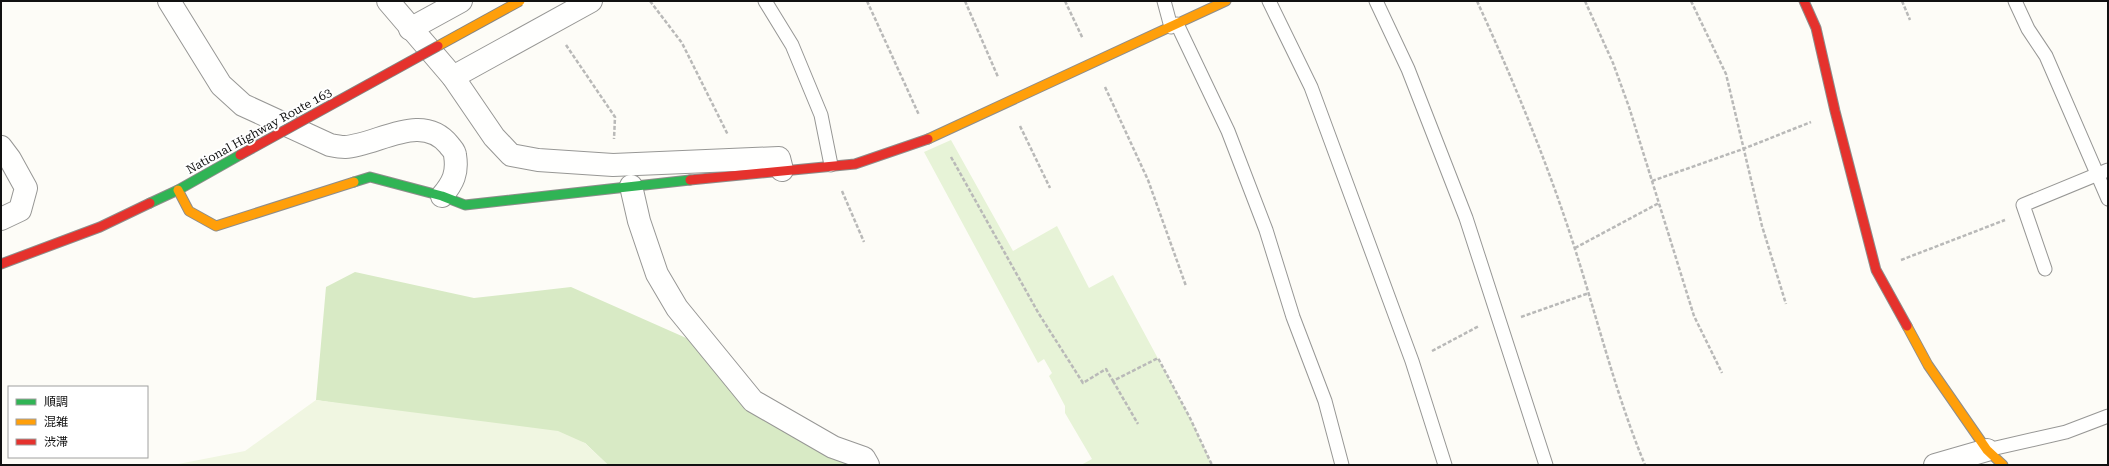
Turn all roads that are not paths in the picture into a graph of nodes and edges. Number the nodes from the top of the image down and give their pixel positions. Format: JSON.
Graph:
{"nodes":[{"id":1,"x":169,"y":1,"type":"edge"},
{"id":2,"x":388,"y":1,"type":"edge"},
{"id":3,"x":462,"y":1,"type":"edge"},
{"id":4,"x":520,"y":1,"type":"edge"},
{"id":5,"x":591,"y":1,"type":"edge"},
{"id":6,"x":765,"y":1,"type":"edge"},
{"id":7,"x":1164,"y":1,"type":"edge"},
{"id":8,"x":1226,"y":1,"type":"edge"},
{"id":9,"x":1269,"y":1,"type":"edge"},
{"id":10,"x":1376,"y":1,"type":"edge"},
{"id":11,"x":1804,"y":1,"type":"edge"},
{"id":12,"x":2015,"y":1,"type":"edge"},
{"id":13,"x":1174,"y":25,"type":"junction"},
{"id":14,"x":410,"y":29,"type":"junction"},
{"id":15,"x":453,"y":77,"type":"junction"},
{"id":16,"x":1,"y":147,"type":"edge"},
{"id":17,"x":831,"y":165,"type":"junction"},
{"id":18,"x":782,"y":170,"type":"junction"},
{"id":19,"x":2103,"y":172,"type":"edge"},
{"id":20,"x":631,"y":186,"type":"junction"},
{"id":21,"x":178,"y":190,"type":"junction"},
{"id":22,"x":442,"y":196,"type":"junction"},
{"id":23,"x":2108,"y":199,"type":"edge"},
{"id":24,"x":1,"y":219,"type":"edge"},
{"id":25,"x":1,"y":264,"type":"edge"},
{"id":26,"x":2045,"y":269,"type":"dead end"},
{"id":27,"x":2108,"y":416,"type":"edge"},
{"id":28,"x":1987,"y":450,"type":"junction"},
{"id":29,"x":868,"y":465,"type":"edge"},
{"id":30,"x":1342,"y":465,"type":"edge"},
{"id":31,"x":1445,"y":465,"type":"edge"},
{"id":32,"x":1546,"y":465,"type":"edge"},
{"id":33,"x":1935,"y":465,"type":"edge"},
{"id":34,"x":2003,"y":465,"type":"edge"}],
"edges":[{"from":1,"to":22,"type":"street"},
{"from":2,"to":14,"type":"street"},
{"from":3,"to":14,"type":"street"},
{"from":4,"to":21,"type":"main road","name":"National Highway Route 163","bridge":true},
{"from":5,"to":15,"type":"street"},
{"from":6,"to":17,"type":"lane"},
{"from":7,"to":13,"type":"lane"},
{"from":8,"to":13,"type":"main road"},
{"from":9,"to":31,"type":"lane"},
{"from":10,"to":32,"type":"lane"},
{"from":11,"to":28,"type":"main road"},
{"from":12,"to":19,"type":"lane"},
{"from":13,"to":17,"type":"main road"},
{"from":13,"to":30,"type":"lane"},
{"from":14,"to":15,"type":"street"},
{"from":15,"to":18,"type":"street"},
{"from":16,"to":24,"type":"street"},
{"from":17,"to":18,"type":"main road"},
{"from":18,"to":20,"type":"main road"},
{"from":19,"to":23,"type":"lane"},
{"from":19,"to":26,"type":"lane"},
{"from":20,"to":22,"type":"main road"},
{"from":20,"to":29,"type":"street"},
{"from":21,"to":22,"type":"main road"},
{"from":21,"to":25,"type":"main road","name":"National Highway Route 163"},
{"from":27,"to":28,"type":"lane"},
{"from":28,"to":33,"type":"street"},
{"from":28,"to":34,"type":"main road"}]}
